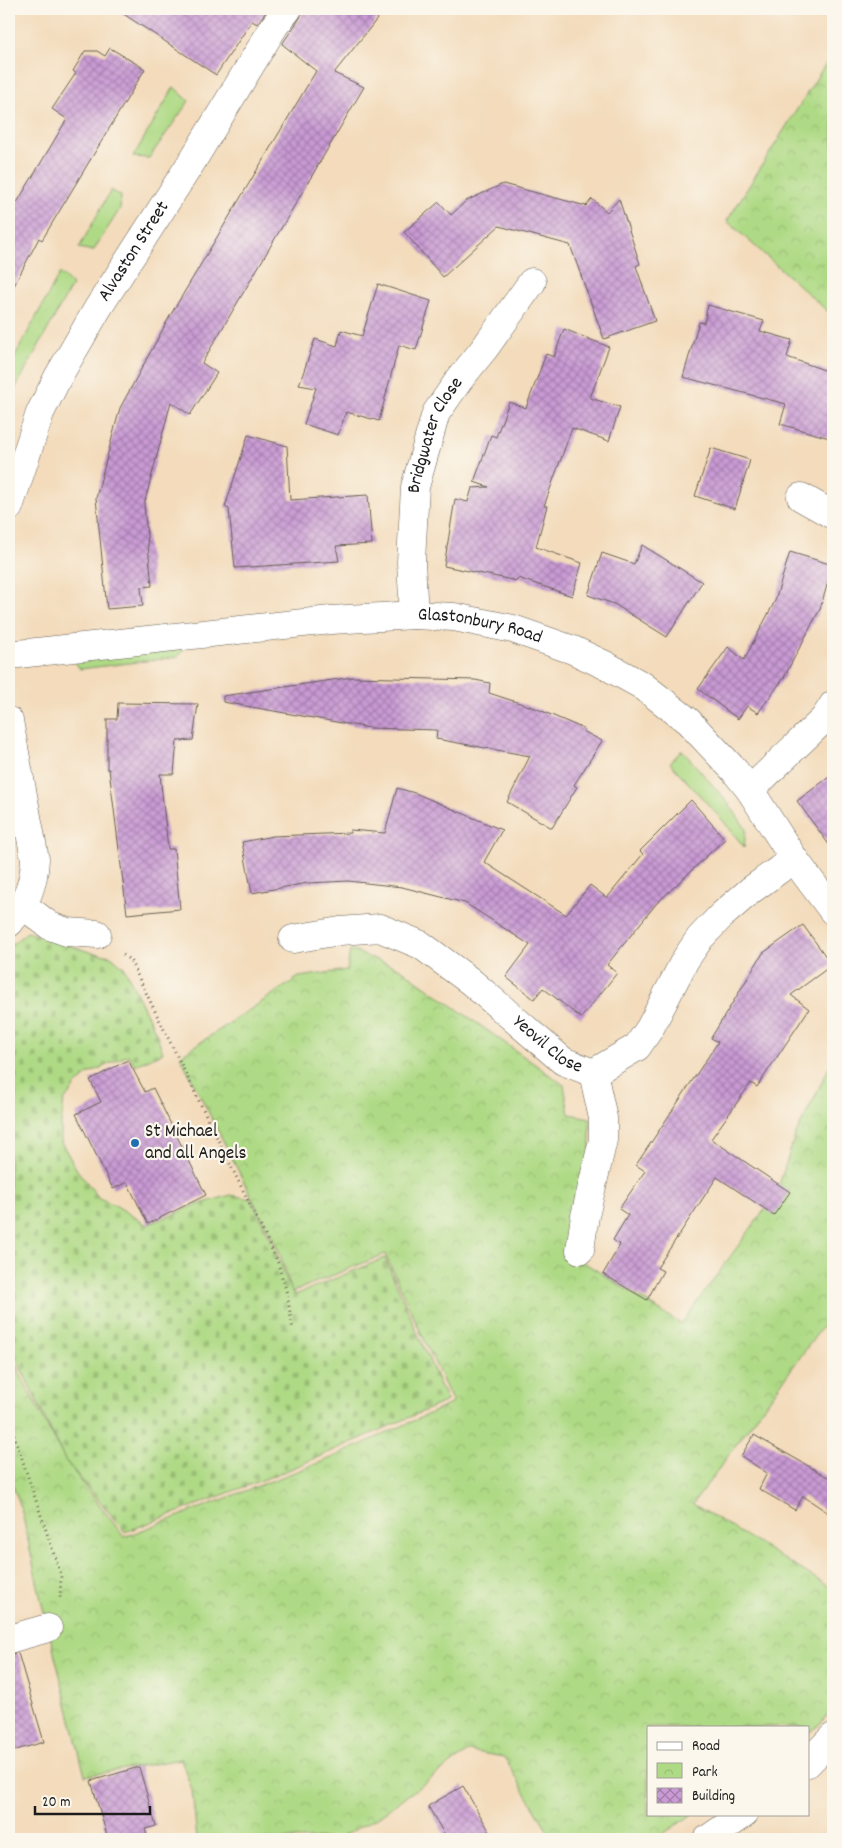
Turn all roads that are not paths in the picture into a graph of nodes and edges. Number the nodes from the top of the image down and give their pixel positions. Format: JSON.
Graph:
{"nodes":[{"id":1,"x":288,"y":9,"type":"edge"},
{"id":2,"x":532,"y":282,"type":"dead end"},
{"id":3,"x":18,"y":446,"type":"edge"},
{"id":4,"x":801,"y":497,"type":"dead end"},
{"id":5,"x":9,"y":507,"type":"edge"},
{"id":6,"x":833,"y":515,"type":"edge"},
{"id":7,"x":414,"y":615,"type":"junction"},
{"id":8,"x":9,"y":655,"type":"edge"},
{"id":9,"x":833,"y":705,"type":"edge"},
{"id":10,"x":9,"y":721,"type":"edge"},
{"id":11,"x":750,"y":790,"type":"junction"},
{"id":12,"x":794,"y":859,"type":"junction"},
{"id":13,"x":833,"y":911,"type":"edge"},
{"id":14,"x":16,"y":915,"type":"edge"},
{"id":15,"x":97,"y":934,"type":"road end"},
{"id":16,"x":293,"y":939,"type":"dead end"},
{"id":17,"x":593,"y":1073,"type":"junction"},
{"id":18,"x":580,"y":1250,"type":"dead end"},
{"id":19,"x":48,"y":1628,"type":"road end"},
{"id":20,"x":9,"y":1639,"type":"edge"},
{"id":21,"x":833,"y":1737,"type":"edge"},
{"id":22,"x":810,"y":1761,"type":"edge"},
{"id":23,"x":741,"y":1816,"type":"edge"},
{"id":24,"x":714,"y":1835,"type":"edge"}],
"edges":[{"from":1,"to":3,"type":"street","name":"Alvaston Street"},
{"from":2,"to":7,"type":"street","name":"Bridgwater Close"},
{"from":3,"to":5,"type":"street","name":"Alvaston Street"},
{"from":4,"to":6,"type":"street"},
{"from":7,"to":8,"type":"street","name":"Glastonbury Road"},
{"from":7,"to":11,"type":"street","name":"Glastonbury Road"},
{"from":9,"to":11,"type":"street"},
{"from":10,"to":14,"type":"street"},
{"from":11,"to":12,"type":"street","name":"Glastonbury Road"},
{"from":12,"to":13,"type":"street","name":"Glastonbury Road"},
{"from":12,"to":17,"type":"street","name":"Yeovil Close"},
{"from":14,"to":15,"type":"street"},
{"from":16,"to":17,"type":"street","name":"Yeovil Close"},
{"from":17,"to":18,"type":"street"},
{"from":19,"to":20,"type":"street"},
{"from":21,"to":22,"type":"street"},
{"from":23,"to":24,"type":"street"}]}
